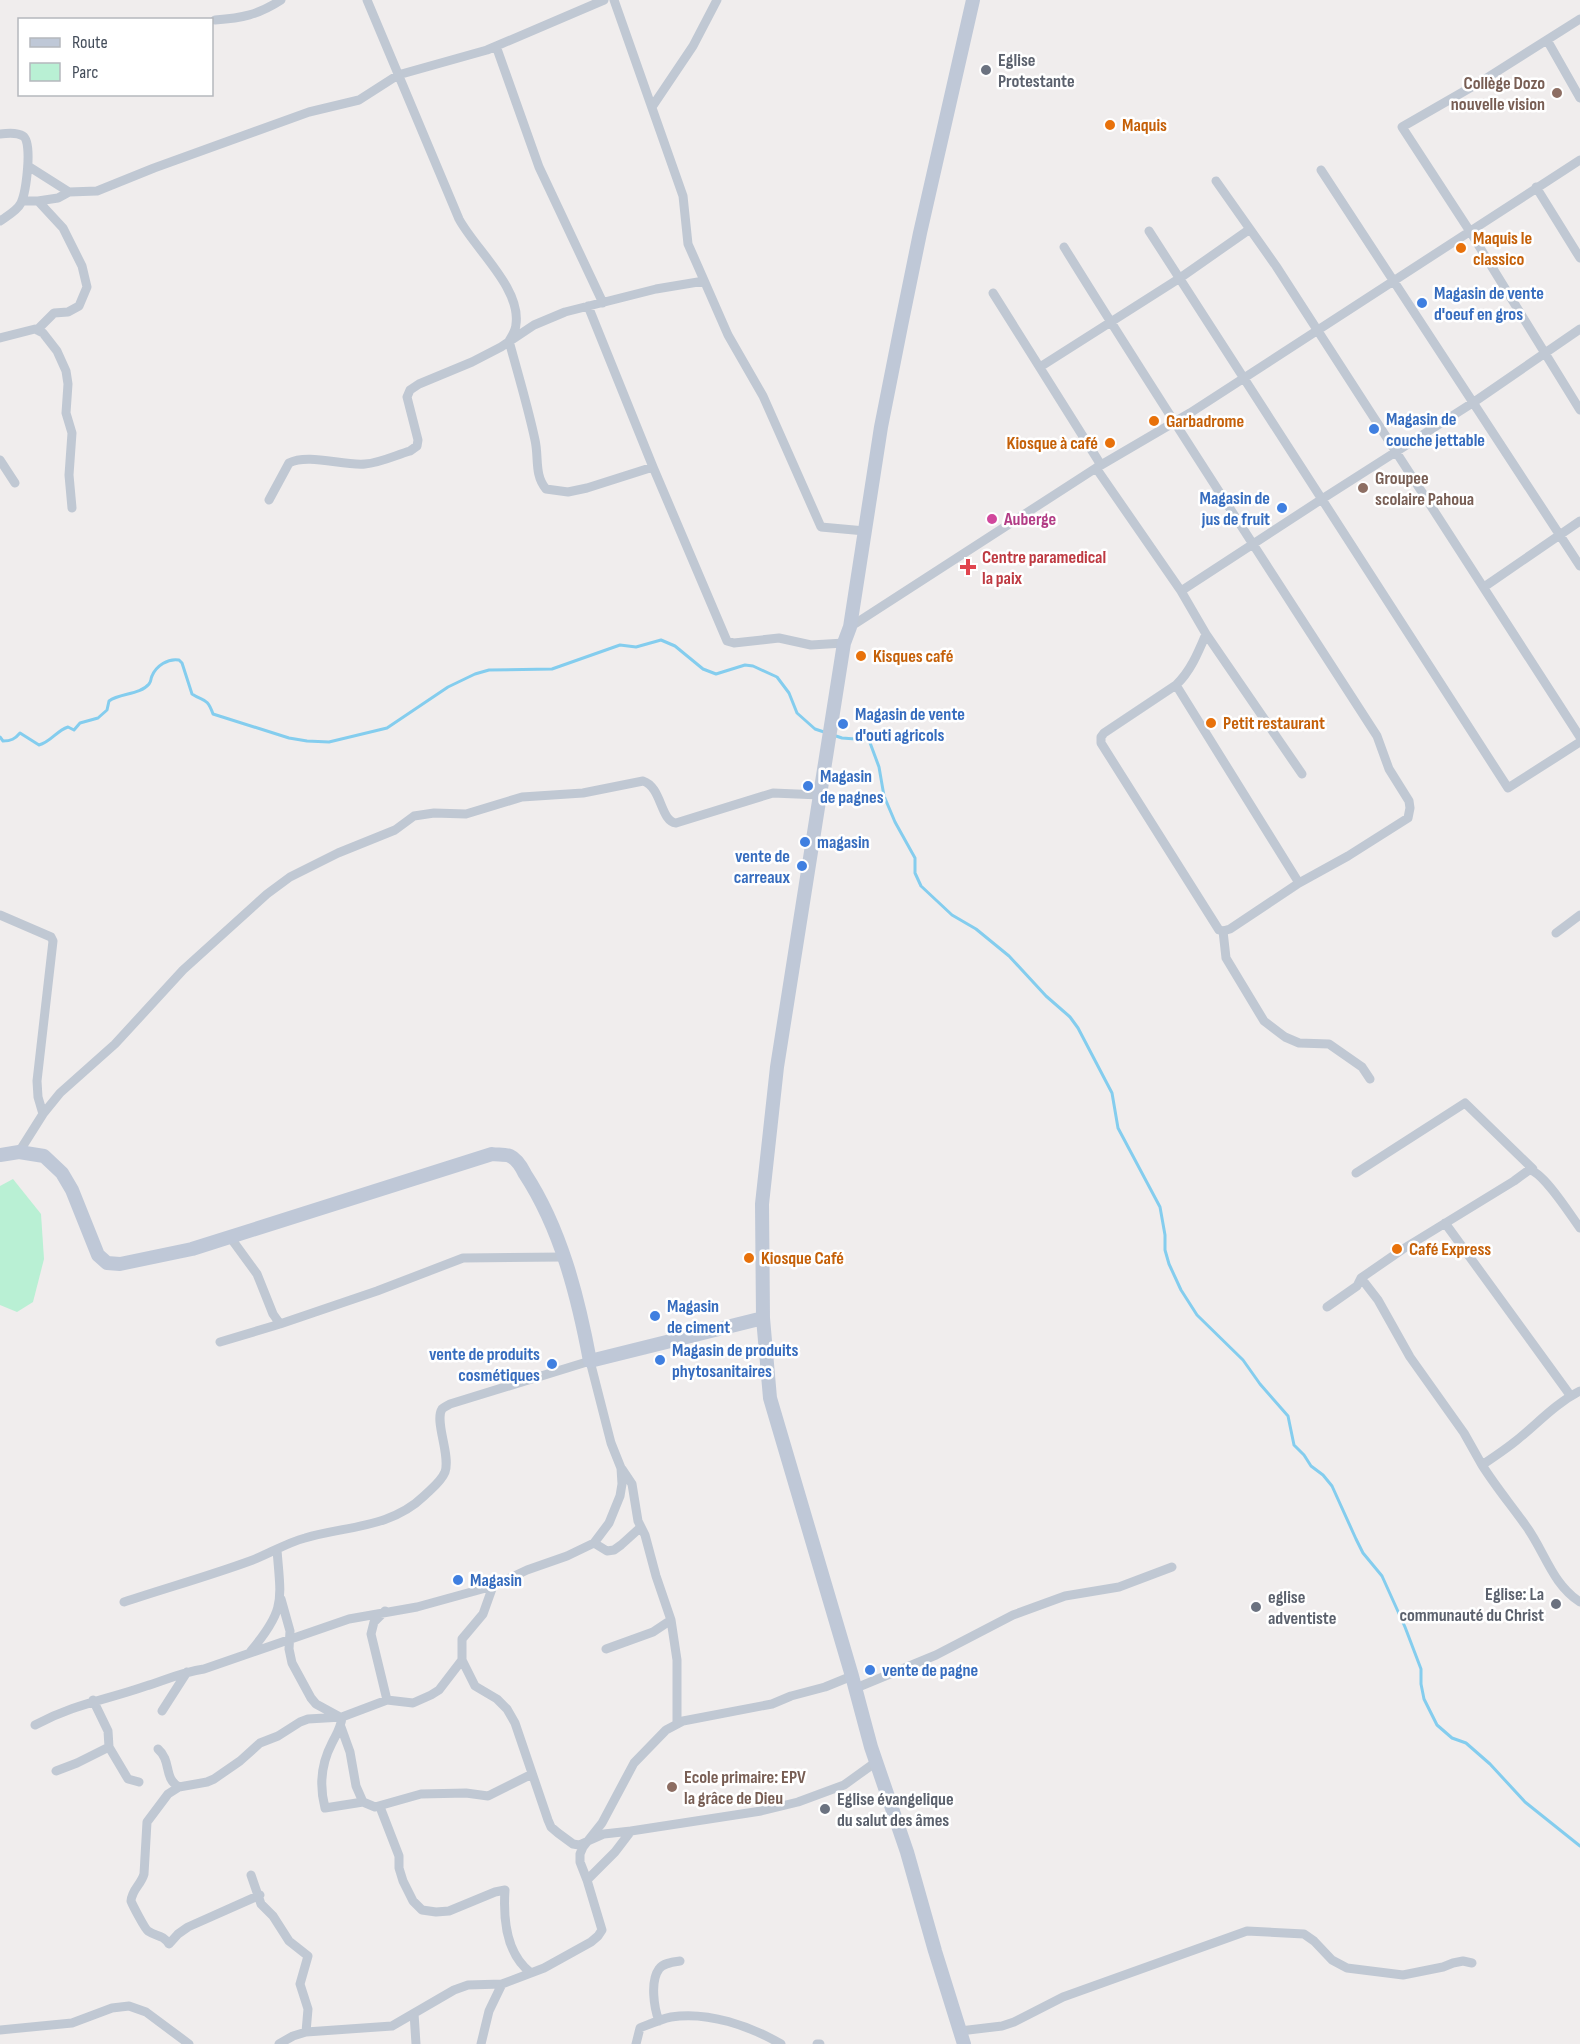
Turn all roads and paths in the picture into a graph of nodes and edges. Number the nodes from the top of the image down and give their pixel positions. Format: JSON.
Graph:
{"nodes":[{"id":1,"x":281,"y":0,"type":"edge"},
{"id":2,"x":367,"y":0,"type":"edge"},
{"id":3,"x":604,"y":0,"type":"edge"},
{"id":4,"x":614,"y":0,"type":"edge"},
{"id":5,"x":717,"y":0,"type":"edge"},
{"id":6,"x":973,"y":0,"type":"edge"},
{"id":7,"x":1580,"y":19,"type":"edge"},
{"id":8,"x":216,"y":20,"type":"dead end"},
{"id":9,"x":1547,"y":40,"type":"junction"},
{"id":10,"x":496,"y":46,"type":"junction"},
{"id":11,"x":398,"y":75,"type":"junction"},
{"id":12,"x":1580,"y":98,"type":"edge"},
{"id":13,"x":651,"y":107,"type":"junction"},
{"id":14,"x":0,"y":134,"type":"edge"},
{"id":15,"x":1580,"y":160,"type":"edge"},
{"id":16,"x":28,"y":166,"type":"junction"},
{"id":17,"x":1321,"y":170,"type":"dead end"},
{"id":18,"x":1216,"y":181,"type":"dead end"},
{"id":19,"x":1536,"y":187,"type":"junction"},
{"id":20,"x":69,"y":192,"type":"junction"},
{"id":21,"x":22,"y":201,"type":"junction"},
{"id":22,"x":38,"y":201,"type":"junction"},
{"id":23,"x":0,"y":221,"type":"edge"},
{"id":24,"x":1250,"y":229,"type":"junction"},
{"id":25,"x":1149,"y":231,"type":"dead end"},
{"id":26,"x":1471,"y":233,"type":"junction"},
{"id":27,"x":1064,"y":247,"type":"dead end"},
{"id":28,"x":1580,"y":258,"type":"edge"},
{"id":29,"x":1180,"y":278,"type":"junction"},
{"id":30,"x":704,"y":281,"type":"junction"},
{"id":31,"x":1394,"y":282,"type":"junction"},
{"id":32,"x":993,"y":293,"type":"dead end"},
{"id":33,"x":603,"y":303,"type":"junction"},
{"id":34,"x":588,"y":306,"type":"junction"},
{"id":35,"x":1111,"y":323,"type":"junction"},
{"id":36,"x":1580,"y":329,"type":"edge"},
{"id":37,"x":37,"y":330,"type":"junction"},
{"id":38,"x":1318,"y":331,"type":"junction"},
{"id":39,"x":0,"y":338,"type":"edge"},
{"id":40,"x":509,"y":341,"type":"junction"},
{"id":41,"x":1543,"y":353,"type":"junction"},
{"id":42,"x":1040,"y":368,"type":"junction"},
{"id":43,"x":1244,"y":377,"type":"junction"},
{"id":44,"x":1474,"y":402,"type":"junction"},
{"id":45,"x":1580,"y":411,"type":"edge"},
{"id":46,"x":1173,"y":422,"type":"junction"},
{"id":47,"x":1396,"y":452,"type":"junction"},
{"id":48,"x":0,"y":460,"type":"edge"},
{"id":49,"x":1099,"y":466,"type":"junction"},
{"id":50,"x":653,"y":467,"type":"junction"},
{"id":51,"x":15,"y":483,"type":"dead end"},
{"id":52,"x":1322,"y":499,"type":"junction"},
{"id":53,"x":269,"y":500,"type":"dead end"},
{"id":54,"x":72,"y":508,"type":"dead end"},
{"id":55,"x":1580,"y":521,"type":"edge"},
{"id":56,"x":865,"y":531,"type":"junction"},
{"id":57,"x":1559,"y":534,"type":"junction"},
{"id":58,"x":1254,"y":544,"type":"junction"},
{"id":59,"x":1580,"y":567,"type":"edge"},
{"id":60,"x":1484,"y":588,"type":"junction"},
{"id":61,"x":1181,"y":591,"type":"junction"},
{"id":62,"x":850,"y":627,"type":"junction"},
{"id":63,"x":1206,"y":634,"type":"junction"},
{"id":64,"x":844,"y":644,"type":"junction"},
{"id":65,"x":1176,"y":685,"type":"junction"},
{"id":66,"x":1580,"y":737,"type":"edge"},
{"id":67,"x":1580,"y":742,"type":"edge"},
{"id":68,"x":1302,"y":774,"type":"dead end"},
{"id":69,"x":820,"y":795,"type":"junction"},
{"id":70,"x":1299,"y":883,"type":"junction"},
{"id":71,"x":0,"y":915,"type":"edge"},
{"id":72,"x":1580,"y":915,"type":"edge"},
{"id":73,"x":1223,"y":932,"type":"junction"},
{"id":74,"x":1556,"y":933,"type":"dead end"},
{"id":75,"x":1370,"y":1078,"type":"dead end"},
{"id":76,"x":43,"y":1114,"type":"junction"},
{"id":77,"x":19,"y":1152,"type":"junction"},
{"id":78,"x":0,"y":1155,"type":"edge"},
{"id":79,"x":1533,"y":1169,"type":"junction"},
{"id":80,"x":1356,"y":1173,"type":"dead end"},
{"id":81,"x":1445,"y":1223,"type":"junction"},
{"id":82,"x":1580,"y":1228,"type":"edge"},
{"id":83,"x":230,"y":1237,"type":"junction"},
{"id":84,"x":563,"y":1257,"type":"junction"},
{"id":85,"x":1361,"y":1278,"type":"junction"},
{"id":86,"x":1327,"y":1307,"type":"dead end"},
{"id":87,"x":763,"y":1318,"type":"junction"},
{"id":88,"x":280,"y":1324,"type":"junction"},
{"id":89,"x":220,"y":1342,"type":"dead end"},
{"id":90,"x":590,"y":1361,"type":"junction"},
{"id":91,"x":1580,"y":1390,"type":"edge"},
{"id":92,"x":1570,"y":1395,"type":"junction"},
{"id":93,"x":1482,"y":1465,"type":"junction"},
{"id":94,"x":621,"y":1468,"type":"junction"},
{"id":95,"x":635,"y":1495,"type":"junction"},
{"id":96,"x":620,"y":1496,"type":"junction"},
{"id":97,"x":641,"y":1527,"type":"junction"},
{"id":98,"x":594,"y":1543,"type":"junction"},
{"id":99,"x":277,"y":1550,"type":"junction"},
{"id":100,"x":1172,"y":1567,"type":"dead end"},
{"id":101,"x":493,"y":1586,"type":"junction"},
{"id":102,"x":281,"y":1599,"type":"junction"},
{"id":103,"x":124,"y":1602,"type":"dead end"},
{"id":104,"x":1580,"y":1602,"type":"edge"},
{"id":105,"x":385,"y":1611,"type":"junction"},
{"id":106,"x":671,"y":1620,"type":"junction"},
{"id":107,"x":291,"y":1640,"type":"junction"},
{"id":108,"x":606,"y":1649,"type":"dead end"},
{"id":109,"x":249,"y":1653,"type":"junction"},
{"id":110,"x":462,"y":1660,"type":"junction"},
{"id":111,"x":187,"y":1672,"type":"junction"},
{"id":112,"x":854,"y":1682,"type":"junction"},
{"id":113,"x":93,"y":1700,"type":"junction"},
{"id":114,"x":387,"y":1700,"type":"junction"},
{"id":115,"x":162,"y":1711,"type":"dead end"},
{"id":116,"x":341,"y":1720,"type":"junction"},
{"id":117,"x":677,"y":1724,"type":"junction"},
{"id":118,"x":36,"y":1725,"type":"dead end"},
{"id":119,"x":109,"y":1747,"type":"junction"},
{"id":120,"x":159,"y":1749,"type":"dead end"},
{"id":121,"x":876,"y":1762,"type":"junction"},
{"id":122,"x":56,"y":1771,"type":"dead end"},
{"id":123,"x":532,"y":1774,"type":"junction"},
{"id":124,"x":139,"y":1782,"type":"dead end"},
{"id":125,"x":179,"y":1787,"type":"junction"},
{"id":126,"x":363,"y":1802,"type":"junction"},
{"id":127,"x":380,"y":1807,"type":"junction"},
{"id":128,"x":631,"y":1831,"type":"junction"},
{"id":129,"x":604,"y":1834,"type":"junction"},
{"id":130,"x":589,"y":1840,"type":"junction"},
{"id":131,"x":615,"y":1852,"type":"junction"},
{"id":132,"x":251,"y":1875,"type":"dead end"},
{"id":133,"x":587,"y":1880,"type":"junction"},
{"id":134,"x":260,"y":1895,"type":"junction"},
{"id":135,"x":680,"y":1961,"type":"dead end"},
{"id":136,"x":1472,"y":1963,"type":"dead end"},
{"id":137,"x":531,"y":1973,"type":"junction"},
{"id":138,"x":502,"y":1984,"type":"junction"},
{"id":139,"x":414,"y":2013,"type":"junction"},
{"id":140,"x":659,"y":2020,"type":"junction"},
{"id":141,"x":0,"y":2030,"type":"edge"},
{"id":142,"x":306,"y":2032,"type":"junction"},
{"id":143,"x":962,"y":2038,"type":"edge"},
{"id":144,"x":189,"y":2044,"type":"edge"},
{"id":145,"x":279,"y":2044,"type":"edge"},
{"id":146,"x":416,"y":2044,"type":"edge"},
{"id":147,"x":481,"y":2044,"type":"edge"},
{"id":148,"x":636,"y":2044,"type":"edge"},
{"id":149,"x":780,"y":2044,"type":"edge"}],
"edges":[{"from":1,"to":8,"type":"street"},
{"from":2,"to":11,"type":"street"},
{"from":3,"to":10,"type":"street"},
{"from":4,"to":13,"type":"street"},
{"from":5,"to":13,"type":"street"},
{"from":6,"to":56,"type":"street"},
{"from":7,"to":9,"type":"street"},
{"from":9,"to":12,"type":"street"},
{"from":9,"to":26,"type":"street"},
{"from":10,"to":11,"type":"street"},
{"from":10,"to":33,"type":"street"},
{"from":11,"to":20,"type":"street"},
{"from":11,"to":40,"type":"street"},
{"from":13,"to":30,"type":"street"},
{"from":14,"to":16,"type":"street"},
{"from":15,"to":19,"type":"street"},
{"from":16,"to":20,"type":"street"},
{"from":16,"to":21,"type":"street"},
{"from":17,"to":31,"type":"street"},
{"from":18,"to":24,"type":"street"},
{"from":19,"to":26,"type":"street"},
{"from":19,"to":28,"type":"street"},
{"from":20,"to":22,"type":"street"},
{"from":21,"to":22,"type":"street"},
{"from":21,"to":23,"type":"street"},
{"from":22,"to":37,"type":"street"},
{"from":24,"to":29,"type":"street"},
{"from":24,"to":38,"type":"street"},
{"from":25,"to":29,"type":"street"},
{"from":26,"to":31,"type":"street"},
{"from":26,"to":41,"type":"street"},
{"from":27,"to":35,"type":"street"},
{"from":29,"to":35,"type":"street"},
{"from":29,"to":43,"type":"street"},
{"from":30,"to":33,"type":"street"},
{"from":30,"to":56,"type":"street"},
{"from":31,"to":38,"type":"street"},
{"from":31,"to":44,"type":"street"},
{"from":32,"to":42,"type":"street"},
{"from":33,"to":34,"type":"street"},
{"from":34,"to":40,"type":"street"},
{"from":34,"to":50,"type":"street"},
{"from":35,"to":42,"type":"street"},
{"from":35,"to":46,"type":"street"},
{"from":36,"to":41,"type":"street"},
{"from":37,"to":39,"type":"street"},
{"from":37,"to":54,"type":"street"},
{"from":38,"to":43,"type":"street"},
{"from":38,"to":47,"type":"street"},
{"from":40,"to":50,"type":"street"},
{"from":40,"to":53,"type":"street"},
{"from":41,"to":44,"type":"street"},
{"from":41,"to":45,"type":"street"},
{"from":42,"to":49,"type":"street"},
{"from":43,"to":46,"type":"street"},
{"from":43,"to":52,"type":"street"},
{"from":44,"to":47,"type":"street"},
{"from":44,"to":57,"type":"street"},
{"from":46,"to":49,"type":"street"},
{"from":46,"to":58,"type":"street"},
{"from":47,"to":52,"type":"street"},
{"from":47,"to":60,"type":"street"},
{"from":48,"to":51,"type":"street"},
{"from":49,"to":61,"type":"street"},
{"from":49,"to":62,"type":"street"},
{"from":50,"to":64,"type":"street"},
{"from":52,"to":58,"type":"street"},
{"from":52,"to":67,"type":"street"},
{"from":55,"to":57,"type":"street"},
{"from":56,"to":62,"type":"street"},
{"from":57,"to":59,"type":"street"},
{"from":57,"to":60,"type":"street"},
{"from":58,"to":61,"type":"street"},
{"from":58,"to":70,"type":"street"},
{"from":60,"to":66,"type":"street"},
{"from":61,"to":63,"type":"street"},
{"from":62,"to":64,"type":"street"},
{"from":63,"to":65,"type":"street"},
{"from":63,"to":68,"type":"street"},
{"from":64,"to":69,"type":"street"},
{"from":65,"to":70,"type":"street"},
{"from":65,"to":73,"type":"street"},
{"from":69,"to":76,"type":"street"},
{"from":69,"to":87,"type":"street"},
{"from":70,"to":73,"type":"street"},
{"from":71,"to":76,"type":"street"},
{"from":72,"to":74,"type":"street"},
{"from":73,"to":75,"type":"street"},
{"from":76,"to":77,"type":"street"},
{"from":77,"to":78,"type":"street"},
{"from":77,"to":83,"type":"street"},
{"from":79,"to":80,"type":"street"},
{"from":79,"to":81,"type":"street"},
{"from":79,"to":82,"type":"street"},
{"from":81,"to":85,"type":"street"},
{"from":81,"to":92,"type":"street"},
{"from":83,"to":84,"type":"street"},
{"from":83,"to":88,"type":"street"},
{"from":84,"to":88,"type":"street"},
{"from":84,"to":90,"type":"street"},
{"from":85,"to":86,"type":"street"},
{"from":85,"to":93,"type":"street"},
{"from":87,"to":90,"type":"street"},
{"from":87,"to":112,"type":"street"},
{"from":88,"to":89,"type":"street"},
{"from":90,"to":94,"type":"street"},
{"from":90,"to":99,"type":"street"},
{"from":91,"to":92,"type":"street"},
{"from":92,"to":93,"type":"street"},
{"from":93,"to":104,"type":"street"},
{"from":94,"to":95,"type":"street"},
{"from":94,"to":96,"type":"street"},
{"from":95,"to":96,"type":"street"},
{"from":95,"to":97,"type":"street"},
{"from":96,"to":98,"type":"street"},
{"from":97,"to":98,"type":"street"},
{"from":97,"to":106,"type":"street"},
{"from":98,"to":101,"type":"street"},
{"from":99,"to":102,"type":"street"},
{"from":99,"to":103,"type":"street"},
{"from":100,"to":112,"type":"street"},
{"from":101,"to":105,"type":"street"},
{"from":101,"to":110,"type":"street"},
{"from":102,"to":107,"type":"street"},
{"from":102,"to":109,"type":"street"},
{"from":105,"to":107,"type":"street"},
{"from":105,"to":114,"type":"street"},
{"from":106,"to":108,"type":"street"},
{"from":106,"to":117,"type":"street"},
{"from":107,"to":109,"type":"street"},
{"from":107,"to":116,"type":"street"},
{"from":109,"to":111,"type":"street"},
{"from":110,"to":114,"type":"street"},
{"from":110,"to":123,"type":"street"},
{"from":111,"to":113,"type":"street"},
{"from":111,"to":115,"type":"street"},
{"from":112,"to":117,"type":"street"},
{"from":112,"to":121,"type":"street"},
{"from":113,"to":118,"type":"street"},
{"from":113,"to":119,"type":"street"},
{"from":114,"to":116,"type":"street"},
{"from":116,"to":125,"type":"street"},
{"from":116,"to":126,"type":"street"},
{"from":116,"to":126,"type":"street"},
{"from":117,"to":130,"type":"street"},
{"from":119,"to":122,"type":"street"},
{"from":119,"to":124,"type":"street"},
{"from":120,"to":125,"type":"street"},
{"from":121,"to":128,"type":"street"},
{"from":121,"to":143,"type":"street"},
{"from":123,"to":127,"type":"street"},
{"from":123,"to":130,"type":"street"},
{"from":125,"to":134,"type":"street"},
{"from":126,"to":127,"type":"street"},
{"from":127,"to":137,"type":"street"},
{"from":128,"to":129,"type":"street"},
{"from":128,"to":131,"type":"street"},
{"from":129,"to":130,"type":"street"},
{"from":129,"to":131,"type":"street"},
{"from":130,"to":133,"type":"street"},
{"from":131,"to":133,"type":"street"},
{"from":132,"to":134,"type":"street"},
{"from":133,"to":137,"type":"street"},
{"from":134,"to":142,"type":"street"},
{"from":135,"to":140,"type":"street"},
{"from":136,"to":143,"type":"street"},
{"from":137,"to":138,"type":"street"},
{"from":138,"to":139,"type":"street"},
{"from":138,"to":147,"type":"street"},
{"from":139,"to":142,"type":"street"},
{"from":139,"to":146,"type":"street"},
{"from":140,"to":148,"type":"street"},
{"from":140,"to":149,"type":"street"},
{"from":141,"to":144,"type":"street"},
{"from":142,"to":145,"type":"street"}]}
